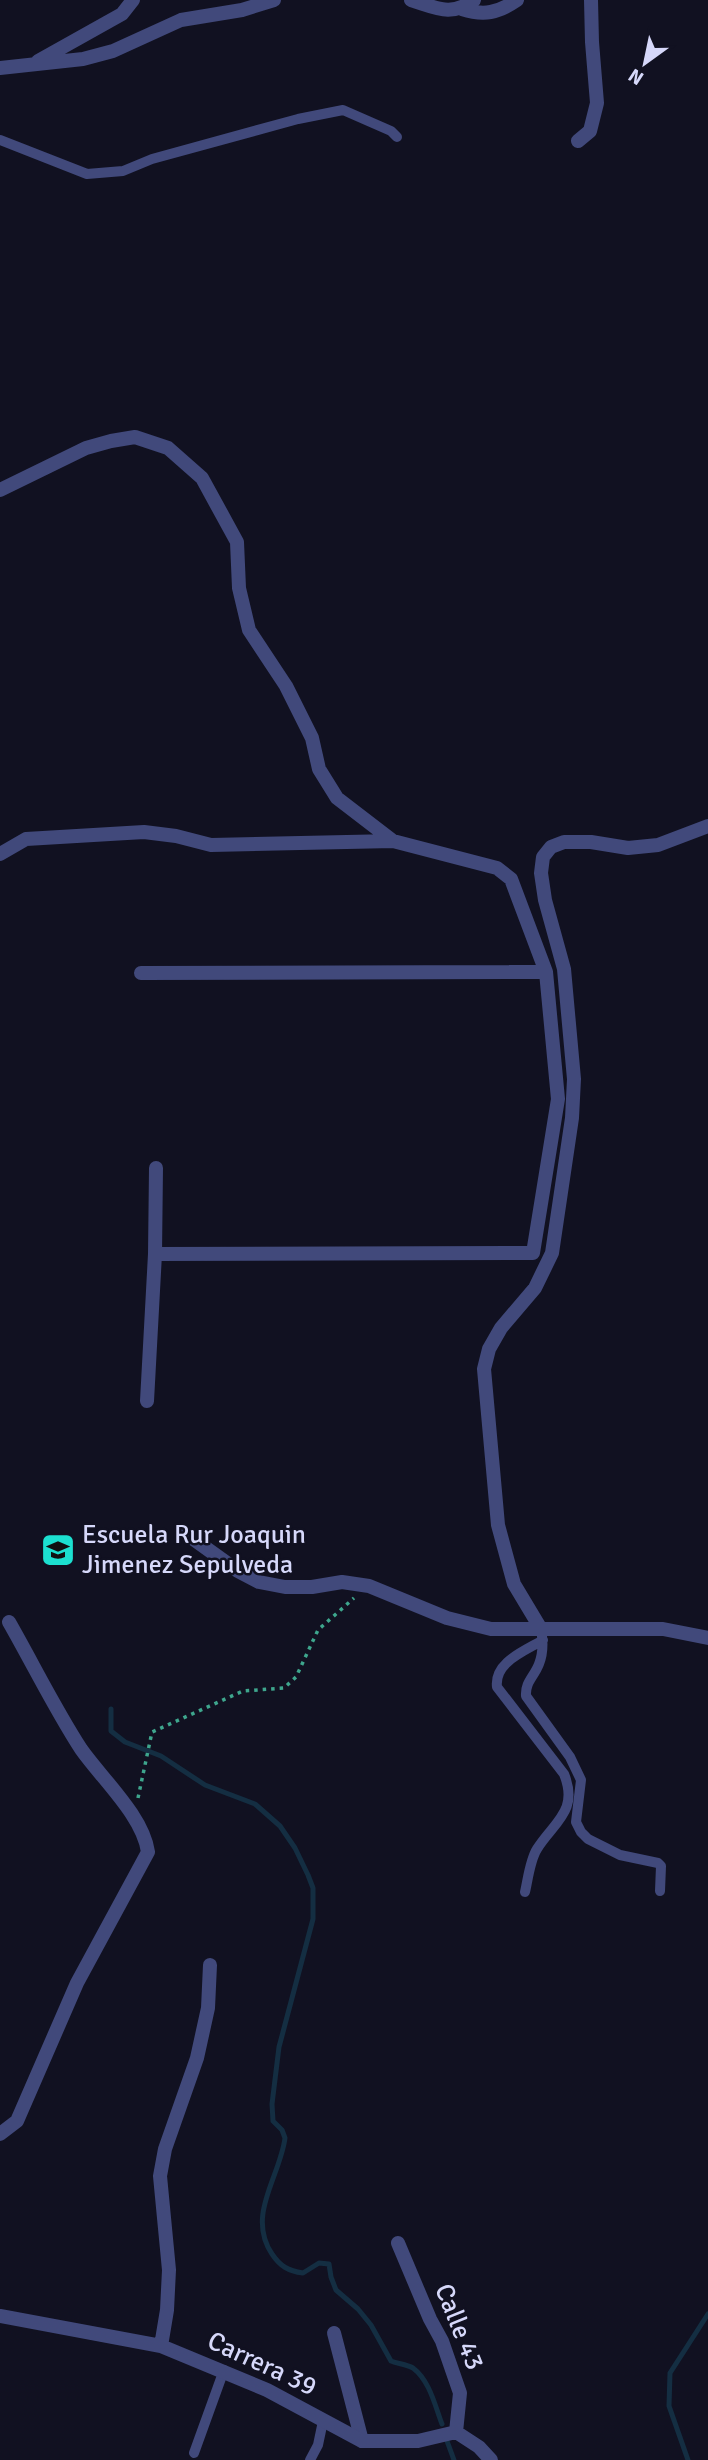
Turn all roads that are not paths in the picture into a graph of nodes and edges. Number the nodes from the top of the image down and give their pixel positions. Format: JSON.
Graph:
{"nodes":[{"id":1,"x":133,"y":0,"type":"edge"},
{"id":2,"x":274,"y":0,"type":"edge"},
{"id":3,"x":411,"y":0,"type":"edge"},
{"id":4,"x":474,"y":0,"type":"edge"},
{"id":5,"x":517,"y":0,"type":"edge"},
{"id":6,"x":591,"y":0,"type":"edge"},
{"id":7,"x":462,"y":9,"type":"junction"},
{"id":8,"x":34,"y":64,"type":"junction"},
{"id":9,"x":0,"y":68,"type":"edge"},
{"id":10,"x":397,"y":137,"type":"dead end"},
{"id":11,"x":0,"y":140,"type":"edge"},
{"id":12,"x":578,"y":141,"type":"dead end"},
{"id":13,"x":0,"y":490,"type":"edge"},
{"id":14,"x":708,"y":826,"type":"edge"},
{"id":15,"x":393,"y":841,"type":"junction"},
{"id":16,"x":0,"y":854,"type":"edge"},
{"id":17,"x":546,"y":972,"type":"junction"},
{"id":18,"x":141,"y":973,"type":"dead end"},
{"id":19,"x":156,"y":1168,"type":"dead end"},
{"id":20,"x":533,"y":1253,"type":"junction"},
{"id":21,"x":552,"y":1253,"type":"junction"},
{"id":22,"x":155,"y":1254,"type":"junction"},
{"id":23,"x":147,"y":1401,"type":"dead end"},
{"id":24,"x":185,"y":1533,"type":"dead end"},
{"id":25,"x":9,"y":1622,"type":"dead end"},
{"id":26,"x":542,"y":1635,"type":"junction"},
{"id":27,"x":708,"y":1638,"type":"edge"},
{"id":28,"x":660,"y":1891,"type":"dead end"},
{"id":29,"x":525,"y":1892,"type":"dead end"},
{"id":30,"x":210,"y":1965,"type":"dead end"},
{"id":31,"x":0,"y":2134,"type":"edge"},
{"id":32,"x":398,"y":2243,"type":"dead end"},
{"id":33,"x":0,"y":2316,"type":"edge"},
{"id":34,"x":334,"y":2333,"type":"dead end"},
{"id":35,"x":160,"y":2346,"type":"junction"},
{"id":36,"x":224,"y":2370,"type":"junction"},
{"id":37,"x":323,"y":2421,"type":"junction"},
{"id":38,"x":456,"y":2432,"type":"junction"},
{"id":39,"x":362,"y":2441,"type":"junction"},
{"id":40,"x":194,"y":2453,"type":"dead end"},
{"id":41,"x":310,"y":2460,"type":"edge"},
{"id":42,"x":491,"y":2460,"type":"edge"}],
"edges":[{"from":1,"to":8,"type":"street"},
{"from":2,"to":8,"type":"street"},
{"from":3,"to":7,"type":"street"},
{"from":4,"to":7,"type":"street"},
{"from":5,"to":7,"type":"street"},
{"from":6,"to":12,"type":"street"},
{"from":8,"to":9,"type":"street"},
{"from":10,"to":11,"type":"lane"},
{"from":13,"to":15,"type":"street"},
{"from":14,"to":21,"type":"street"},
{"from":15,"to":16,"type":"street"},
{"from":15,"to":17,"type":"street"},
{"from":17,"to":18,"type":"street"},
{"from":17,"to":20,"type":"street"},
{"from":19,"to":22,"type":"street"},
{"from":20,"to":21,"type":"street"},
{"from":20,"to":22,"type":"street"},
{"from":21,"to":26,"type":"street"},
{"from":22,"to":23,"type":"street"},
{"from":24,"to":26,"type":"street"},
{"from":25,"to":31,"type":"street"},
{"from":26,"to":27,"type":"street"},
{"from":26,"to":28,"type":"lane"},
{"from":26,"to":29,"type":"lane"},
{"from":30,"to":35,"type":"street"},
{"from":32,"to":38,"type":"street","name":"Calle 43"},
{"from":33,"to":35,"type":"street","name":"Carrera 39"},
{"from":34,"to":39,"type":"street"},
{"from":35,"to":36,"type":"street","name":"Carrera 39"},
{"from":36,"to":37,"type":"street","name":"Carrera 39"},
{"from":36,"to":40,"type":"lane"},
{"from":37,"to":39,"type":"street","name":"Carrera 39"},
{"from":37,"to":41,"type":"lane"},
{"from":38,"to":39,"type":"street","name":"Carrera 39"},
{"from":38,"to":42,"type":"street"}]}
